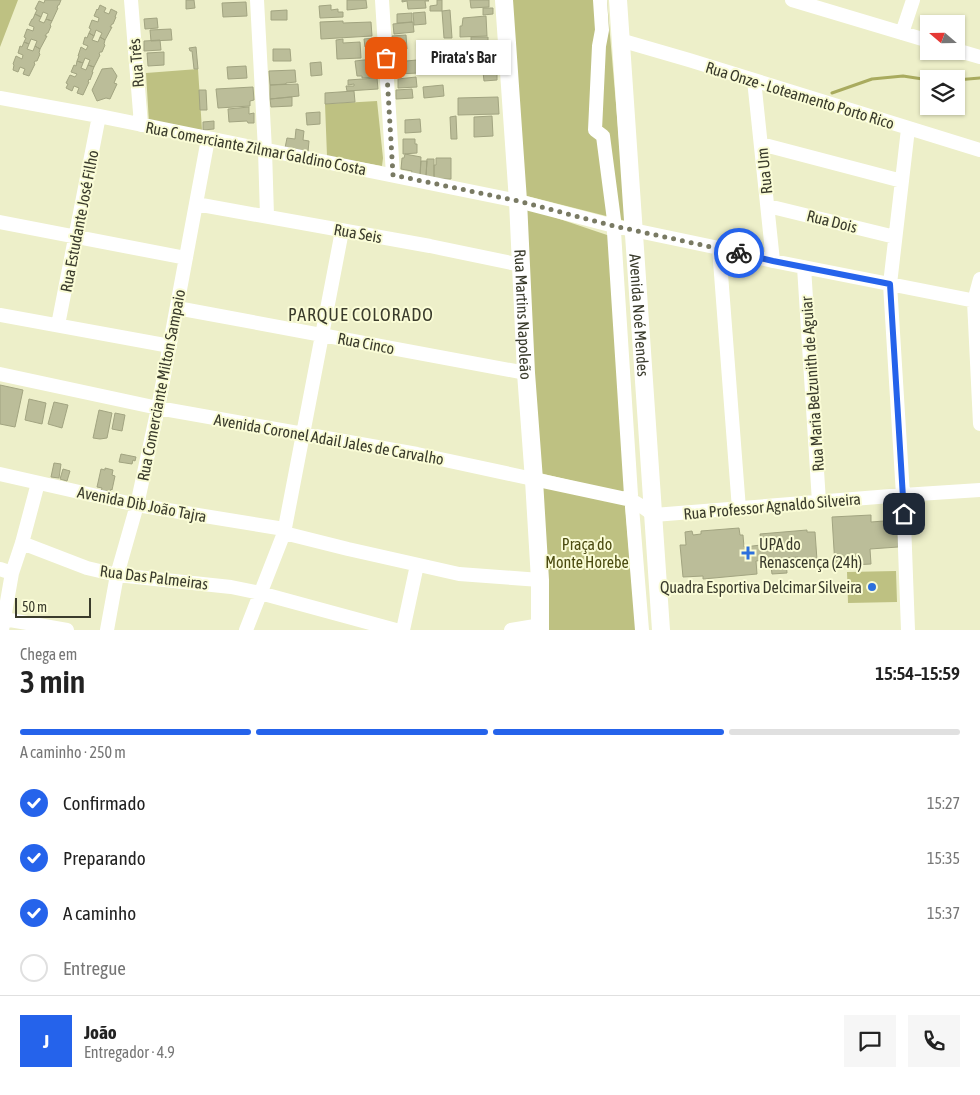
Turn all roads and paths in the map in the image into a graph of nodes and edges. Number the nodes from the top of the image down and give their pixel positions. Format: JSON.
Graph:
{"nodes":[{"id":1,"x":131,"y":0,"type":"edge"},
{"id":2,"x":257,"y":0,"type":"edge"},
{"id":3,"x":382,"y":0,"type":"edge"},
{"id":4,"x":504,"y":0,"type":"edge"},
{"id":5,"x":600,"y":0,"type":"edge"},
{"id":6,"x":618,"y":0,"type":"edge"},
{"id":7,"x":792,"y":0,"type":"edge"},
{"id":8,"x":913,"y":0,"type":"edge"},
{"id":9,"x":902,"y":33,"type":"junction"},
{"id":10,"x":920,"y":39,"type":"edge"},
{"id":11,"x":620,"y":40,"type":"junction"},
{"id":12,"x":965,"y":53,"type":"edge"},
{"id":13,"x":980,"y":57,"type":"edge"},
{"id":14,"x":754,"y":80,"type":"junction"},
{"id":15,"x":0,"y":98,"type":"edge"},
{"id":16,"x":100,"y":116,"type":"junction"},
{"id":17,"x":141,"y":125,"type":"junction"},
{"id":18,"x":908,"y":129,"type":"junction"},
{"id":19,"x":208,"y":139,"type":"junction"},
{"id":20,"x":761,"y":144,"type":"junction"},
{"id":21,"x":265,"y":150,"type":"junction"},
{"id":22,"x":980,"y":150,"type":"edge"},
{"id":23,"x":393,"y":175,"type":"junction"},
{"id":24,"x":902,"y":181,"type":"junction"},
{"id":25,"x":518,"y":201,"type":"junction"},
{"id":26,"x":196,"y":204,"type":"junction"},
{"id":27,"x":768,"y":206,"type":"junction"},
{"id":28,"x":267,"y":216,"type":"junction"},
{"id":29,"x":0,"y":222,"type":"edge"},
{"id":30,"x":633,"y":230,"type":"junction"},
{"id":31,"x":342,"y":231,"type":"junction"},
{"id":32,"x":76,"y":236,"type":"junction"},
{"id":33,"x":896,"y":237,"type":"junction"},
{"id":34,"x":719,"y":248,"type":"junction"},
{"id":35,"x":186,"y":258,"type":"junction"},
{"id":36,"x":773,"y":261,"type":"junction"},
{"id":37,"x":521,"y":265,"type":"junction"},
{"id":38,"x":804,"y":267,"type":"junction"},
{"id":39,"x":980,"y":279,"type":"edge"},
{"id":40,"x":890,"y":284,"type":"junction"},
{"id":41,"x":977,"y":302,"type":"edge"},
{"id":42,"x":177,"y":308,"type":"junction"},
{"id":43,"x":0,"y":314,"type":"edge"},
{"id":44,"x":58,"y":325,"type":"junction"},
{"id":45,"x":322,"y":335,"type":"junction"},
{"id":46,"x":170,"y":346,"type":"junction"},
{"id":47,"x":526,"y":373,"type":"junction"},
{"id":48,"x":0,"y":374,"type":"edge"},
{"id":49,"x":158,"y":408,"type":"junction"},
{"id":50,"x":980,"y":424,"type":"edge"},
{"id":51,"x":302,"y":434,"type":"junction"},
{"id":52,"x":0,"y":474,"type":"edge"},
{"id":53,"x":534,"y":480,"type":"junction"},
{"id":54,"x":38,"y":483,"type":"junction"},
{"id":55,"x":980,"y":490,"type":"edge"},
{"id":56,"x":903,"y":495,"type":"junction"},
{"id":57,"x":819,"y":502,"type":"junction"},
{"id":58,"x":137,"y":505,"type":"junction"},
{"id":59,"x":739,"y":509,"type":"junction"},
{"id":60,"x":654,"y":515,"type":"junction"},
{"id":61,"x":284,"y":531,"type":"junction"},
{"id":62,"x":22,"y":543,"type":"junction"},
{"id":63,"x":417,"y":565,"type":"junction"},
{"id":64,"x":6,"y":571,"type":"edge"},
{"id":65,"x":117,"y":575,"type":"junction"},
{"id":66,"x":540,"y":580,"type":"junction"},
{"id":67,"x":260,"y":593,"type":"junction"},
{"id":68,"x":2,"y":624,"type":"edge"},
{"id":69,"x":541,"y":628,"type":"edge"},
{"id":70,"x":68,"y":630,"type":"edge"},
{"id":71,"x":107,"y":630,"type":"edge"},
{"id":72,"x":246,"y":630,"type":"edge"},
{"id":73,"x":396,"y":630,"type":"edge"},
{"id":74,"x":403,"y":630,"type":"edge"},
{"id":75,"x":511,"y":630,"type":"edge"},
{"id":76,"x":642,"y":630,"type":"edge"},
{"id":77,"x":661,"y":630,"type":"edge"},
{"id":78,"x":908,"y":630,"type":"edge"}],
"edges":[{"from":1,"to":17,"type":"street","name":"Rua Três"},
{"from":2,"to":21,"type":"street"},
{"from":3,"to":23,"type":"street"},
{"from":4,"to":25,"type":"main road","name":"Rua Martins Napoleão"},
{"from":5,"to":76,"type":"street"},
{"from":6,"to":11,"type":"main road","name":"Avenida Noé Mendes"},
{"from":7,"to":9,"type":"street"},
{"from":8,"to":9,"type":"street"},
{"from":9,"to":10,"type":"street"},
{"from":11,"to":14,"type":"street","name":"Rua Onze - Loteamento Porto Rico"},
{"from":11,"to":30,"type":"main road","name":"Avenida Noé Mendes"},
{"from":12,"to":13,"type":"street"},
{"from":14,"to":18,"type":"street","name":"Rua Onze - Loteamento Porto Rico"},
{"from":14,"to":20,"type":"street","name":"Rua Um"},
{"from":15,"to":16,"type":"street","name":"Rua Comerciante Zilmar Galdino Costa"},
{"from":16,"to":17,"type":"street","name":"Rua Comerciante Zilmar Galdino Costa"},
{"from":16,"to":32,"type":"street","name":"Rua Estudante José Filho"},
{"from":17,"to":19,"type":"street","name":"Rua Comerciante Zilmar Galdino Costa"},
{"from":18,"to":22,"type":"street","name":"Rua Onze - Loteamento Porto Rico"},
{"from":18,"to":24,"type":"street"},
{"from":19,"to":21,"type":"street","name":"Rua Comerciante Zilmar Galdino Costa"},
{"from":19,"to":26,"type":"street","name":"Rua Comerciante Milton Sampaio"},
{"from":20,"to":24,"type":"street"},
{"from":20,"to":27,"type":"street","name":"Rua Um"},
{"from":21,"to":23,"type":"street","name":"Rua Comerciante Zilmar Galdino Costa"},
{"from":21,"to":28,"type":"street"},
{"from":23,"to":25,"type":"street","name":"Rua Comerciante Zilmar Galdino Costa"},
{"from":24,"to":33,"type":"street"},
{"from":25,"to":30,"type":"street","name":"Rua Comerciante Zilmar Galdino Costa"},
{"from":25,"to":37,"type":"main road","name":"Rua Martins Napoleão"},
{"from":26,"to":28,"type":"street","name":"Rua Seis"},
{"from":26,"to":35,"type":"street","name":"Rua Comerciante Milton Sampaio"},
{"from":27,"to":33,"type":"street","name":"Rua Dois"},
{"from":27,"to":36,"type":"street","name":"Rua Um"},
{"from":28,"to":31,"type":"street","name":"Rua Seis"},
{"from":29,"to":32,"type":"street"},
{"from":30,"to":34,"type":"street","name":"Rua Comerciante Zilmar Galdino Costa"},
{"from":30,"to":60,"type":"main road","name":"Avenida Noé Mendes"},
{"from":31,"to":37,"type":"street","name":"Rua Seis"},
{"from":31,"to":45,"type":"street"},
{"from":32,"to":35,"type":"street"},
{"from":32,"to":44,"type":"street","name":"Rua Estudante José Filho"},
{"from":33,"to":40,"type":"street"},
{"from":34,"to":36,"type":"street","name":"Rua Comerciante Zilmar Galdino Costa"},
{"from":34,"to":59,"type":"street"},
{"from":35,"to":42,"type":"street","name":"Rua Comerciante Milton Sampaio"},
{"from":36,"to":38,"type":"street","name":"Rua Comerciante Zilmar Galdino Costa"},
{"from":37,"to":47,"type":"main road","name":"Rua Martins Napoleão"},
{"from":38,"to":40,"type":"street","name":"Rua Comerciante Zilmar Galdino Costa"},
{"from":38,"to":57,"type":"street","name":"Rua Maria Belzunith de Aguiar"},
{"from":39,"to":41,"type":"street"},
{"from":40,"to":41,"type":"street","name":"Rua Comerciante Zilmar Galdino Costa"},
{"from":40,"to":56,"type":"street"},
{"from":41,"to":50,"type":"street"},
{"from":42,"to":45,"type":"street","name":"Rua Cinco"},
{"from":42,"to":46,"type":"street","name":"Rua Comerciante Milton Sampaio"},
{"from":43,"to":44,"type":"street"},
{"from":44,"to":46,"type":"street"},
{"from":45,"to":47,"type":"street","name":"Rua Cinco"},
{"from":45,"to":51,"type":"street"},
{"from":46,"to":49,"type":"street","name":"Rua Comerciante Milton Sampaio"},
{"from":47,"to":53,"type":"main road","name":"Rua Martins Napoleão"},
{"from":48,"to":49,"type":"street","name":"Avenida Coronel Adail Jales de Carvalho"},
{"from":49,"to":51,"type":"street","name":"Avenida Coronel Adail Jales de Carvalho"},
{"from":49,"to":58,"type":"street","name":"Rua Comerciante Milton Sampaio"},
{"from":51,"to":53,"type":"street","name":"Avenida Coronel Adail Jales de Carvalho"},
{"from":51,"to":61,"type":"street"},
{"from":52,"to":54,"type":"street","name":"Avenida Dib João Tajra"},
{"from":53,"to":60,"type":"street","name":"Avenida Coronel Adail Jales de Carvalho"},
{"from":53,"to":66,"type":"main road","name":"Rua Martins Napoleão"},
{"from":54,"to":58,"type":"street","name":"Avenida Dib João Tajra"},
{"from":54,"to":62,"type":"street"},
{"from":55,"to":56,"type":"street","name":"Rua Professor Agnaldo Silveira"},
{"from":56,"to":57,"type":"street","name":"Rua Professor Agnaldo Silveira"},
{"from":56,"to":78,"type":"street"},
{"from":57,"to":59,"type":"street","name":"Rua Professor Agnaldo Silveira"},
{"from":58,"to":61,"type":"street","name":"Avenida Dib João Tajra"},
{"from":58,"to":65,"type":"street","name":"Rua Comerciante Milton Sampaio"},
{"from":59,"to":60,"type":"street","name":"Rua Professor Agnaldo Silveira"},
{"from":60,"to":77,"type":"main road","name":"Avenida Noé Mendes"},
{"from":61,"to":63,"type":"street","name":"Avenida Dib João Tajra"},
{"from":61,"to":67,"type":"street"},
{"from":62,"to":64,"type":"street"},
{"from":62,"to":65,"type":"street","name":"Rua Das Palmeiras"},
{"from":63,"to":66,"type":"street","name":"Avenida Dib João Tajra"},
{"from":63,"to":74,"type":"street"},
{"from":64,"to":68,"type":"street"},
{"from":65,"to":67,"type":"street","name":"Rua Das Palmeiras"},
{"from":65,"to":71,"type":"street","name":"Rua Comerciante Milton Sampaio"},
{"from":66,"to":69,"type":"main road","name":"Rua Martins Napoleão"},
{"from":67,"to":72,"type":"street"},
{"from":67,"to":73,"type":"street"},
{"from":68,"to":70,"type":"street"},
{"from":69,"to":75,"type":"street"}]}
